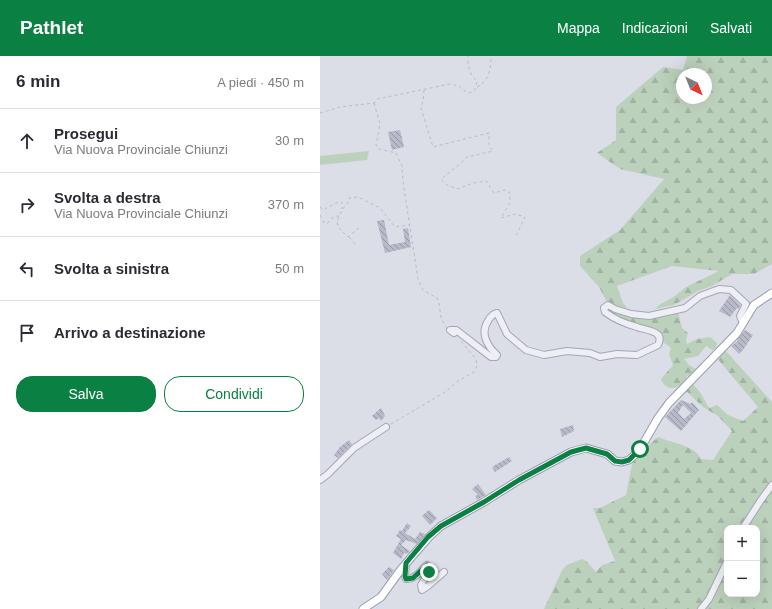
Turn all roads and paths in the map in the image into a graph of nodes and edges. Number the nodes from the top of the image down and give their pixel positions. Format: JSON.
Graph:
{"nodes":[{"id":1,"x":468,"y":56,"type":"edge"},
{"id":2,"x":491,"y":56,"type":"edge"},
{"id":3,"x":476,"y":87,"type":"junction"},
{"id":4,"x":424,"y":90,"type":"junction"},
{"id":5,"x":374,"y":103,"type":"junction"},
{"id":6,"x":320,"y":113,"type":"edge"},
{"id":7,"x":320,"y":208,"type":"edge"},
{"id":8,"x":342,"y":210,"type":"junction"},
{"id":9,"x":320,"y":216,"type":"edge"},
{"id":10,"x":339,"y":216,"type":"junction"},
{"id":11,"x":410,"y":225,"type":"junction"},
{"id":12,"x":359,"y":228,"type":"dead end"},
{"id":13,"x":348,"y":237,"type":"junction"},
{"id":14,"x":515,"y":238,"type":"dead end"},
{"id":15,"x":357,"y":246,"type":"dead end"},
{"id":16,"x":772,"y":293,"type":"edge"},
{"id":17,"x":743,"y":323,"type":"junction"},
{"id":18,"x":452,"y":332,"type":"junction"},
{"id":19,"x":386,"y":427,"type":"joint"},
{"id":20,"x":320,"y":480,"type":"edge"},
{"id":21,"x":772,"y":485,"type":"edge"},
{"id":22,"x":745,"y":525,"type":"edge"},
{"id":23,"x":406,"y":563,"type":"junction"},
{"id":24,"x":724,"y":568,"type":"edge"},
{"id":25,"x":444,"y":572,"type":"dead end"},
{"id":26,"x":363,"y":609,"type":"edge"},
{"id":27,"x":701,"y":609,"type":"edge"}],
"edges":[{"from":1,"to":3,"type":"path"},
{"from":2,"to":3,"type":"path"},
{"from":3,"to":4,"type":"path"},
{"from":4,"to":5,"type":"path"},
{"from":4,"to":14,"type":"path"},
{"from":5,"to":6,"type":"path"},
{"from":5,"to":11,"type":"path"},
{"from":7,"to":8,"type":"path"},
{"from":8,"to":10,"type":"path"},
{"from":8,"to":11,"type":"path"},
{"from":9,"to":10,"type":"path"},
{"from":10,"to":13,"type":"path"},
{"from":11,"to":18,"type":"path"},
{"from":12,"to":13,"type":"path"},
{"from":13,"to":15,"type":"path"},
{"from":16,"to":17,"type":"main road"},
{"from":17,"to":18,"type":"street"},
{"from":17,"to":23,"type":"main road"},
{"from":18,"to":19,"type":"path"},
{"from":19,"to":20,"type":"street"},
{"from":21,"to":22,"type":"street"},
{"from":23,"to":25,"type":"street"},
{"from":23,"to":26,"type":"main road"},
{"from":24,"to":27,"type":"street"}]}
